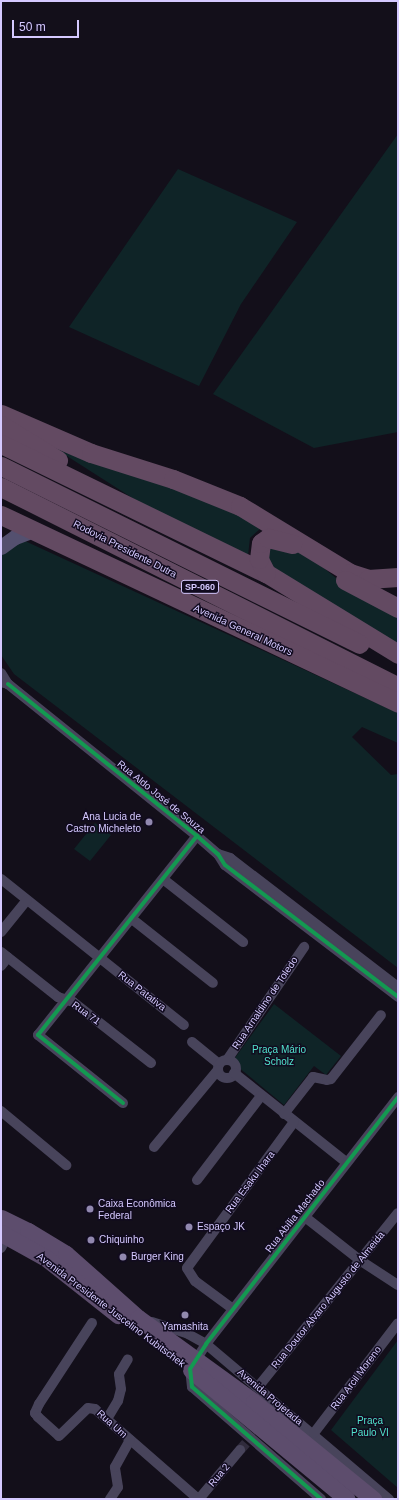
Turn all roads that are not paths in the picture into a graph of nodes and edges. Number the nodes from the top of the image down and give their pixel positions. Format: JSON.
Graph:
{"nodes":[{"id":1,"x":1,"y":414,"type":"edge"},
{"id":2,"x":1,"y":424,"type":"edge"},
{"id":3,"x":1,"y":444,"type":"edge"},
{"id":4,"x":1,"y":466,"type":"edge"},
{"id":5,"x":1,"y":487,"type":"edge"},
{"id":6,"x":1,"y":515,"type":"edge"},
{"id":7,"x":151,"y":518,"type":"junction"},
{"id":8,"x":33,"y":530,"type":"junction"},
{"id":9,"x":1,"y":548,"type":"edge"},
{"id":10,"x":266,"y":573,"type":"junction"},
{"id":11,"x":398,"y":577,"type":"edge"},
{"id":12,"x":398,"y":608,"type":"edge"},
{"id":13,"x":398,"y":654,"type":"edge"},
{"id":14,"x":398,"y":663,"type":"edge"},
{"id":15,"x":1,"y":673,"type":"edge"},
{"id":16,"x":4,"y":683,"type":"edge"},
{"id":17,"x":398,"y":687,"type":"edge"},
{"id":18,"x":398,"y":703,"type":"edge"},
{"id":19,"x":197,"y":836,"type":"junction"},
{"id":20,"x":218,"y":854,"type":"junction"},
{"id":21,"x":1,"y":879,"type":"edge"},
{"id":22,"x":163,"y":879,"type":"junction"},
{"id":23,"x":27,"y":900,"type":"junction"},
{"id":24,"x":132,"y":919,"type":"junction"},
{"id":25,"x":1,"y":932,"type":"edge"},
{"id":26,"x":243,"y":942,"type":"dead end"},
{"id":27,"x":304,"y":947,"type":"dead end"},
{"id":28,"x":4,"y":955,"type":"edge"},
{"id":29,"x":100,"y":958,"type":"junction"},
{"id":30,"x":1,"y":966,"type":"edge"},
{"id":31,"x":213,"y":982,"type":"dead end"},
{"id":32,"x":398,"y":987,"type":"edge"},
{"id":33,"x":398,"y":997,"type":"edge"},
{"id":34,"x":65,"y":1000,"type":"junction"},
{"id":35,"x":382,"y":1016,"type":"dead end"},
{"id":36,"x":184,"y":1025,"type":"dead end"},
{"id":37,"x":192,"y":1042,"type":"dead end"},
{"id":38,"x":151,"y":1063,"type":"dead end"},
{"id":39,"x":221,"y":1064,"type":"junction"},
{"id":40,"x":234,"y":1073,"type":"junction"},
{"id":41,"x":261,"y":1096,"type":"junction"},
{"id":42,"x":398,"y":1098,"type":"edge"},
{"id":43,"x":124,"y":1103,"type":"dead end"},
{"id":44,"x":1,"y":1111,"type":"edge"},
{"id":45,"x":284,"y":1114,"type":"junction"},
{"id":46,"x":294,"y":1122,"type":"junction"},
{"id":47,"x":154,"y":1147,"type":"dead end"},
{"id":48,"x":346,"y":1162,"type":"junction"},
{"id":49,"x":66,"y":1165,"type":"dead end"},
{"id":50,"x":197,"y":1180,"type":"dead end"},
{"id":51,"x":398,"y":1213,"type":"edge"},
{"id":52,"x":305,"y":1217,"type":"junction"},
{"id":53,"x":5,"y":1232,"type":"edge"},
{"id":54,"x":361,"y":1261,"type":"junction"},
{"id":55,"x":398,"y":1285,"type":"edge"},
{"id":56,"x":233,"y":1309,"type":"junction"},
{"id":57,"x":138,"y":1318,"type":"junction"},
{"id":58,"x":92,"y":1323,"type":"dead end"},
{"id":59,"x":398,"y":1323,"type":"edge"},
{"id":60,"x":206,"y":1344,"type":"junction"},
{"id":61,"x":128,"y":1359,"type":"dead end"},
{"id":62,"x":193,"y":1365,"type":"junction"},
{"id":63,"x":258,"y":1387,"type":"junction"},
{"id":64,"x":107,"y":1419,"type":"junction"},
{"id":65,"x":314,"y":1433,"type":"junction"},
{"id":66,"x":130,"y":1440,"type":"junction"},
{"id":67,"x":245,"y":1444,"type":"junction"},
{"id":68,"x":339,"y":1462,"type":"junction"},
{"id":69,"x":299,"y":1481,"type":"junction"},
{"id":70,"x":324,"y":1481,"type":"junction"},
{"id":71,"x":110,"y":1499,"type":"edge"},
{"id":72,"x":198,"y":1499,"type":"edge"},
{"id":73,"x":321,"y":1499,"type":"edge"},
{"id":74,"x":347,"y":1499,"type":"edge"},
{"id":75,"x":373,"y":1499,"type":"edge"},
{"id":76,"x":389,"y":1499,"type":"edge"}],
"edges":[{"from":1,"to":11,"type":"highway"},
{"from":2,"to":7,"type":"highway"},
{"from":3,"to":7,"type":"highway"},
{"from":4,"to":14,"type":"highway","name":"Rodovia Presidente Dutra","number":"SP-060"},
{"from":5,"to":17,"type":"highway","name":"Rodovia Presidente Dutra","number":"SP-060"},
{"from":6,"to":8,"type":"highway","name":"Avenida General Motors"},
{"from":7,"to":10,"type":"highway"},
{"from":8,"to":9,"type":"main road"},
{"from":8,"to":18,"type":"highway","name":"Avenida General Motors"},
{"from":10,"to":12,"type":"highway"},
{"from":10,"to":13,"type":"highway"},
{"from":15,"to":16,"type":"street","name":"Rua Aldo José de Souza"},
{"from":16,"to":19,"type":"street","name":"Rua Aldo José de Souza"},
{"from":19,"to":20,"type":"street","name":"Rua Aldo José de Souza"},
{"from":19,"to":22,"type":"street"},
{"from":20,"to":32,"type":"street","name":"Rua Aldo José de Souza"},
{"from":20,"to":33,"type":"street","name":"Rua Aldo José de Souza"},
{"from":21,"to":23,"type":"street","name":"Rua Patativa"},
{"from":22,"to":24,"type":"street"},
{"from":22,"to":26,"type":"street"},
{"from":23,"to":25,"type":"street"},
{"from":23,"to":29,"type":"street","name":"Rua Patativa"},
{"from":24,"to":29,"type":"street"},
{"from":24,"to":31,"type":"street"},
{"from":27,"to":39,"type":"street","name":"Rua Arnaldino de Toledo"},
{"from":28,"to":30,"type":"street"},
{"from":28,"to":34,"type":"street","name":"Rua 71"},
{"from":29,"to":34,"type":"street"},
{"from":29,"to":36,"type":"street","name":"Rua Patativa"},
{"from":34,"to":38,"type":"street","name":"Rua 71"},
{"from":34,"to":43,"type":"street"},
{"from":35,"to":45,"type":"street"},
{"from":37,"to":39,"type":"street"},
{"from":39,"to":40,"type":"street"},
{"from":39,"to":40,"type":"street"},
{"from":39,"to":47,"type":"street","name":"Rua Arnaldino de Toledo"},
{"from":40,"to":41,"type":"street"},
{"from":41,"to":45,"type":"street"},
{"from":41,"to":50,"type":"street"},
{"from":42,"to":48,"type":"street","name":"Rua Abília Machado"},
{"from":44,"to":49,"type":"street"},
{"from":45,"to":46,"type":"street"},
{"from":46,"to":48,"type":"street"},
{"from":46,"to":56,"type":"street","name":"Rua Esaku Ihara"},
{"from":48,"to":52,"type":"street","name":"Rua Abília Machado"},
{"from":51,"to":54,"type":"street","name":"Rua Doutor Alvaro Augusto de Almeida"},
{"from":52,"to":54,"type":"street"},
{"from":52,"to":56,"type":"street","name":"Rua Abília Machado"},
{"from":53,"to":57,"type":"main road","name":"Avenida Presidente Juscelino Kubitschek"},
{"from":53,"to":62,"type":"main road","name":"Avenida Presidente Juscelino Kubitschek"},
{"from":54,"to":55,"type":"street"},
{"from":54,"to":63,"type":"street","name":"Rua Doutor Alvaro Augusto de Almeida"},
{"from":56,"to":60,"type":"street","name":"Rua Abília Machado"},
{"from":57,"to":60,"type":"street","name":"Avenida Projetada"},
{"from":57,"to":62,"type":"main road","name":"Avenida Presidente Juscelino Kubitschek"},
{"from":58,"to":64,"type":"street","name":"Rua Um"},
{"from":59,"to":65,"type":"street","name":"Rua Arcil Moreno"},
{"from":60,"to":62,"type":"street","name":"Rua Abília Machado"},
{"from":60,"to":63,"type":"street","name":"Avenida Projetada"},
{"from":61,"to":64,"type":"street"},
{"from":62,"to":67,"type":"street"},
{"from":62,"to":68,"type":"main road","name":"Avenida Presidente Juscelino Kubitschek"},
{"from":62,"to":70,"type":"main road","name":"Avenida Presidente Juscelino Kubitschek"},
{"from":63,"to":65,"type":"street","name":"Avenida Projetada"},
{"from":64,"to":66,"type":"street","name":"Rua Um"},
{"from":65,"to":68,"type":"street","name":"Avenida Projetada"},
{"from":66,"to":71,"type":"street"},
{"from":66,"to":72,"type":"street","name":"Rua Um"},
{"from":67,"to":69,"type":"street"},
{"from":67,"to":72,"type":"street","name":"Rua 2"},
{"from":68,"to":70,"type":"street"},
{"from":68,"to":75,"type":"main road","name":"Avenida Presidente Juscelino Kubitschek"},
{"from":68,"to":76,"type":"street","name":"Avenida Projetada"},
{"from":69,"to":70,"type":"street"},
{"from":69,"to":73,"type":"street"},
{"from":70,"to":74,"type":"main road","name":"Avenida Presidente Juscelino Kubitschek"}]}
